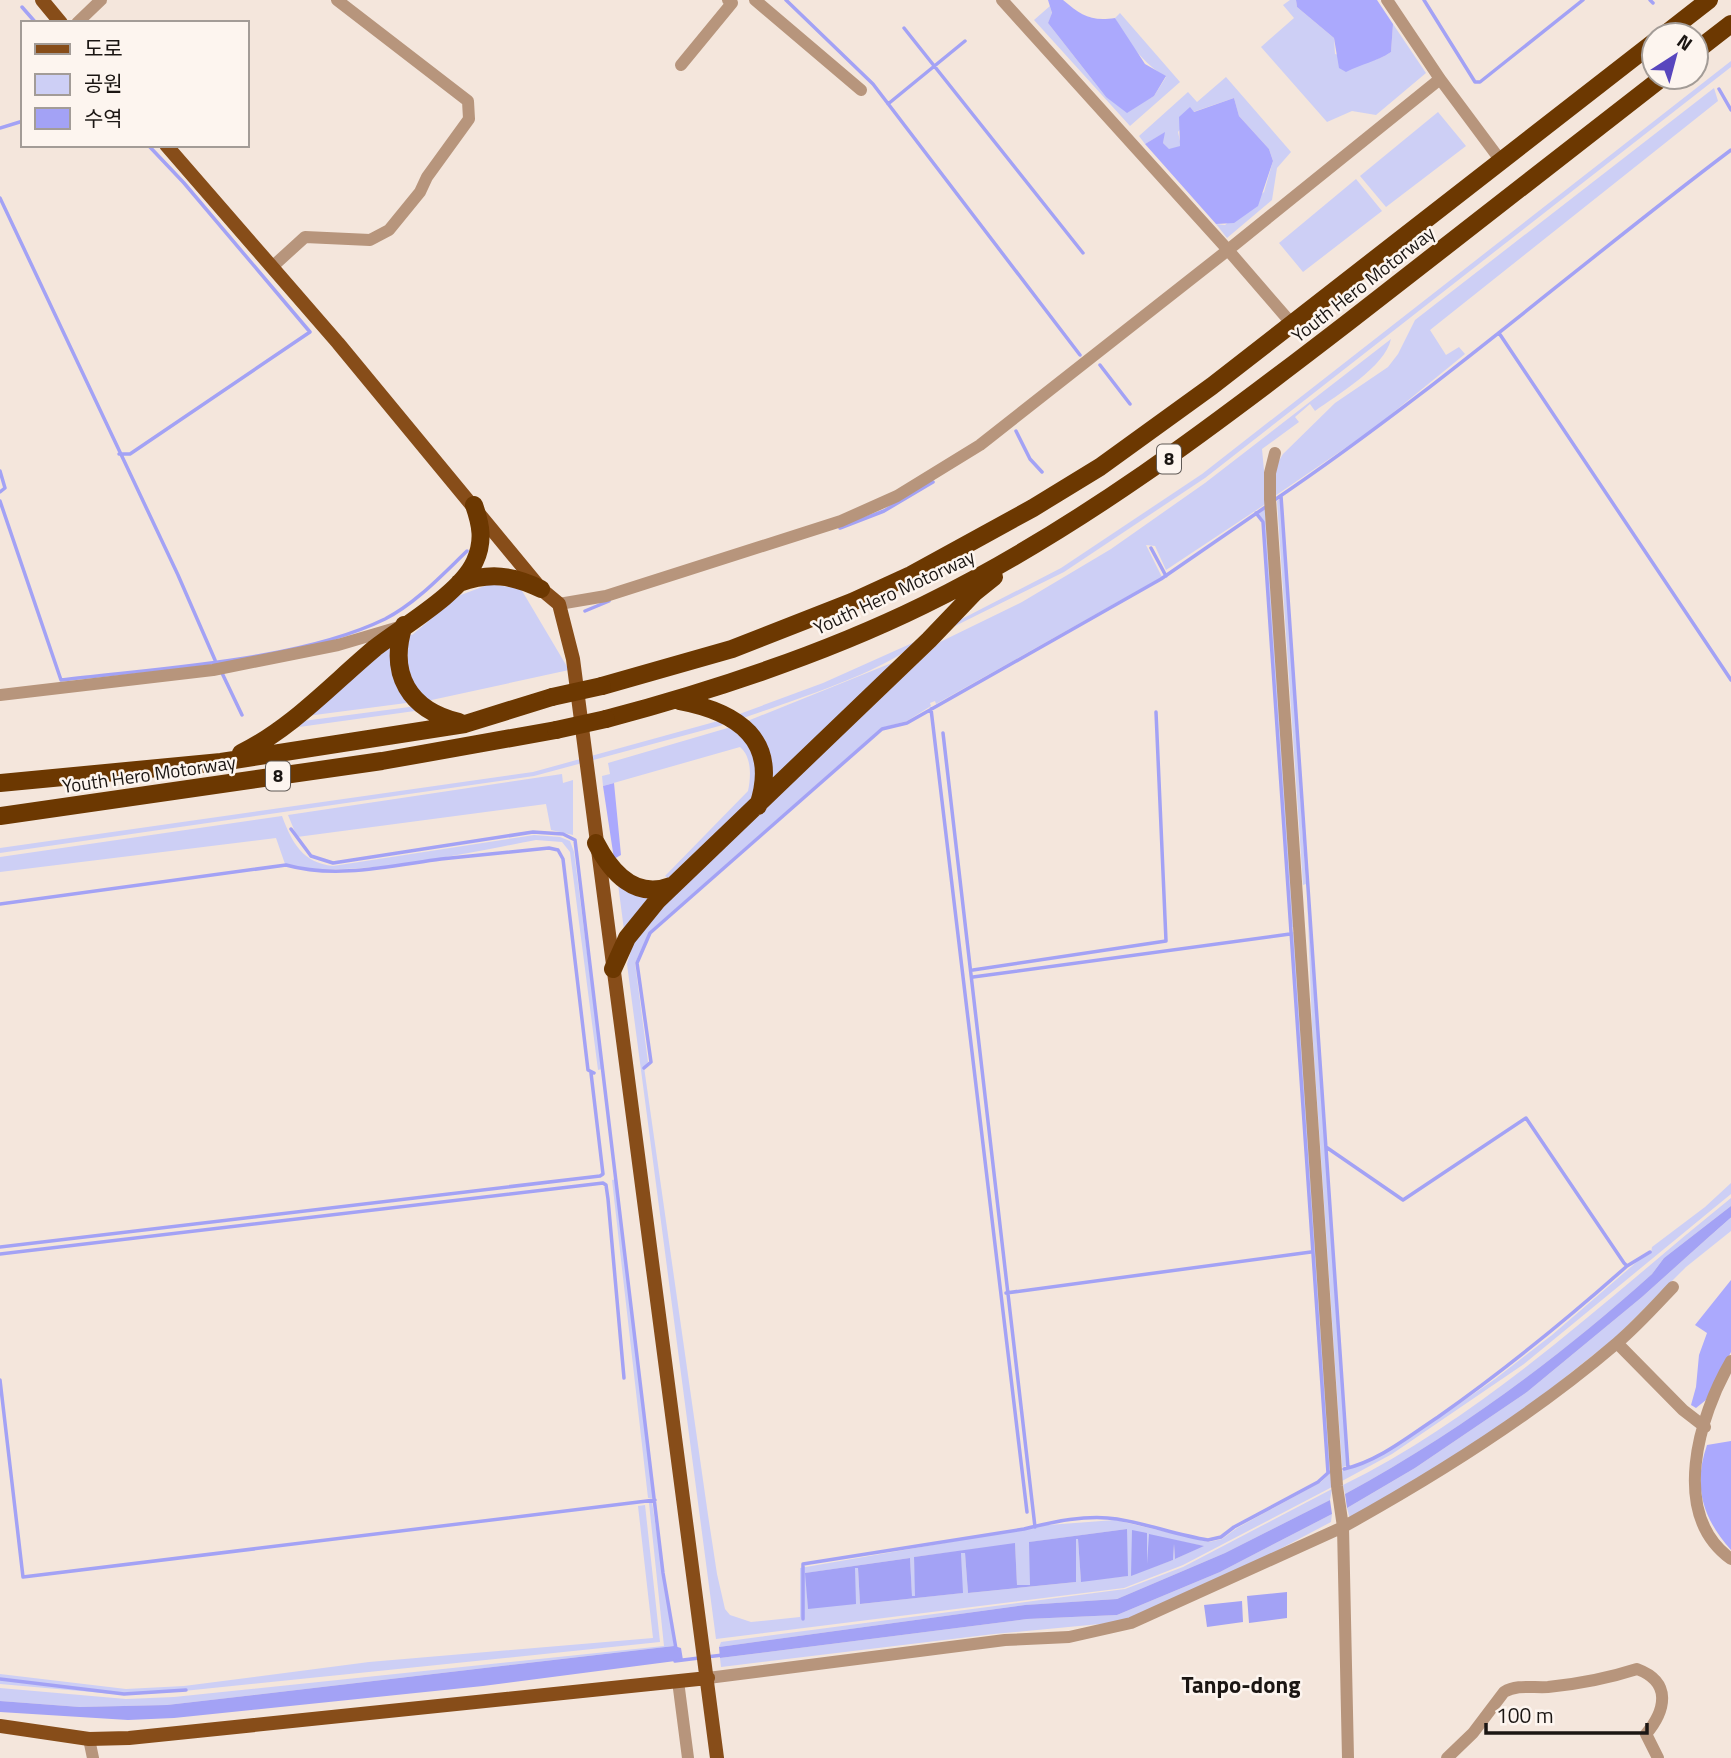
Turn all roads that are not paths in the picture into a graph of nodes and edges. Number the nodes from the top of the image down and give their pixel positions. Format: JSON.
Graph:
{"nodes":[{"id":1,"x":42,"y":0,"type":"edge"},
{"id":2,"x":101,"y":0,"type":"edge"},
{"id":3,"x":337,"y":0,"type":"edge"},
{"id":4,"x":728,"y":0,"type":"edge"},
{"id":5,"x":755,"y":0,"type":"edge"},
{"id":6,"x":1002,"y":0,"type":"edge"},
{"id":7,"x":1387,"y":0,"type":"edge"},
{"id":8,"x":1709,"y":0,"type":"edge"},
{"id":9,"x":59,"y":21,"type":"edge"},
{"id":10,"x":79,"y":21,"type":"edge"},
{"id":11,"x":1682,"y":21,"type":"edge"},
{"id":12,"x":1731,"y":24,"type":"edge"},
{"id":13,"x":1710,"y":40,"type":"edge"},
{"id":14,"x":1640,"y":54,"type":"edge"},
{"id":15,"x":681,"y":65,"type":"dead end"},
{"id":16,"x":1440,"y":79,"type":"junction"},
{"id":17,"x":861,"y":90,"type":"dead end"},
{"id":18,"x":1645,"y":91,"type":"edge"},
{"id":19,"x":168,"y":147,"type":"edge"},
{"id":20,"x":1501,"y":161,"type":"junction"},
{"id":21,"x":1228,"y":250,"type":"junction"},
{"id":22,"x":272,"y":267,"type":"junction"},
{"id":23,"x":1292,"y":324,"type":"junction"},
{"id":24,"x":1275,"y":453,"type":"dead end"},
{"id":25,"x":474,"y":505,"type":"junction"},
{"id":26,"x":1050,"y":536,"type":"junction"},
{"id":27,"x":459,"y":583,"type":"junction"},
{"id":28,"x":541,"y":589,"type":"junction"},
{"id":29,"x":559,"y":604,"type":"junction"},
{"id":30,"x":404,"y":625,"type":"junction"},
{"id":31,"x":0,"y":695,"type":"edge"},
{"id":32,"x":676,"y":700,"type":"junction"},
{"id":33,"x":465,"y":724,"type":"junction"},
{"id":34,"x":221,"y":762,"type":"junction"},
{"id":35,"x":0,"y":783,"type":"edge"},
{"id":36,"x":758,"y":806,"type":"junction"},
{"id":37,"x":0,"y":816,"type":"edge"},
{"id":38,"x":596,"y":843,"type":"junction"},
{"id":39,"x":677,"y":884,"type":"junction"},
{"id":40,"x":613,"y":969,"type":"junction"},
{"id":41,"x":1673,"y":1287,"type":"dead end"},
{"id":42,"x":1617,"y":1343,"type":"junction"},
{"id":43,"x":1731,"y":1361,"type":"edge"},
{"id":44,"x":1705,"y":1427,"type":"junction"},
{"id":45,"x":1343,"y":1527,"type":"junction"},
{"id":46,"x":1731,"y":1559,"type":"edge"},
{"id":47,"x":707,"y":1673,"type":"junction"},
{"id":48,"x":678,"y":1681,"type":"junction"},
{"id":49,"x":0,"y":1727,"type":"edge"},
{"id":50,"x":89,"y":1739,"type":"junction"},
{"id":51,"x":93,"y":1758,"type":"edge"},
{"id":52,"x":688,"y":1758,"type":"edge"},
{"id":53,"x":717,"y":1758,"type":"edge"},
{"id":54,"x":1348,"y":1758,"type":"edge"},
{"id":55,"x":1447,"y":1758,"type":"edge"},
{"id":56,"x":1658,"y":1758,"type":"edge"}],
"edges":[{"from":1,"to":9,"type":"main road"},
{"from":2,"to":10,"type":"street"},
{"from":3,"to":22,"type":"street"},
{"from":4,"to":15,"type":"street"},
{"from":5,"to":17,"type":"street"},
{"from":6,"to":21,"type":"street"},
{"from":7,"to":16,"type":"street"},
{"from":8,"to":11,"type":"highway"},
{"from":12,"to":13,"type":"highway"},
{"from":14,"to":20,"type":"highway","name":"Youth Hero Motorway","number":"8"},
{"from":16,"to":20,"type":"street"},
{"from":16,"to":21,"type":"street"},
{"from":18,"to":26,"type":"highway","name":"Youth Hero Motorway","number":"8"},
{"from":19,"to":22,"type":"main road"},
{"from":20,"to":23,"type":"highway","name":"Youth Hero Motorway","number":"8"},
{"from":21,"to":23,"type":"street"},
{"from":21,"to":29,"type":"street"},
{"from":22,"to":25,"type":"main road"},
{"from":23,"to":33,"type":"highway","name":"Youth Hero Motorway","number":"8","bridge":true},
{"from":24,"to":45,"type":"street"},
{"from":25,"to":27,"type":"highway"},
{"from":25,"to":28,"type":"main road"},
{"from":26,"to":32,"type":"highway","name":"Youth Hero Motorway","number":"8"},
{"from":26,"to":36,"type":"highway"},
{"from":27,"to":28,"type":"highway"},
{"from":27,"to":30,"type":"highway"},
{"from":28,"to":29,"type":"main road"},
{"from":29,"to":38,"type":"main road"},
{"from":30,"to":31,"type":"street"},
{"from":30,"to":33,"type":"highway"},
{"from":30,"to":34,"type":"highway"},
{"from":32,"to":36,"type":"highway"},
{"from":32,"to":37,"type":"highway","name":"Youth Hero Motorway","number":"8","bridge":true},
{"from":33,"to":34,"type":"highway","name":"Youth Hero Motorway","number":"8"},
{"from":34,"to":35,"type":"highway","name":"Youth Hero Motorway","number":"8"},
{"from":36,"to":39,"type":"highway"},
{"from":38,"to":39,"type":"highway"},
{"from":38,"to":40,"type":"main road"},
{"from":39,"to":40,"type":"highway"},
{"from":40,"to":47,"type":"main road"},
{"from":41,"to":42,"type":"street"},
{"from":42,"to":44,"type":"street"},
{"from":42,"to":45,"type":"street"},
{"from":43,"to":44,"type":"street"},
{"from":44,"to":46,"type":"street"},
{"from":45,"to":47,"type":"street"},
{"from":45,"to":54,"type":"street"},
{"from":47,"to":48,"type":"main road"},
{"from":47,"to":53,"type":"main road"},
{"from":48,"to":50,"type":"main road"},
{"from":48,"to":52,"type":"street"},
{"from":49,"to":50,"type":"main road"},
{"from":50,"to":51,"type":"street"},
{"from":55,"to":56,"type":"street"}]}
